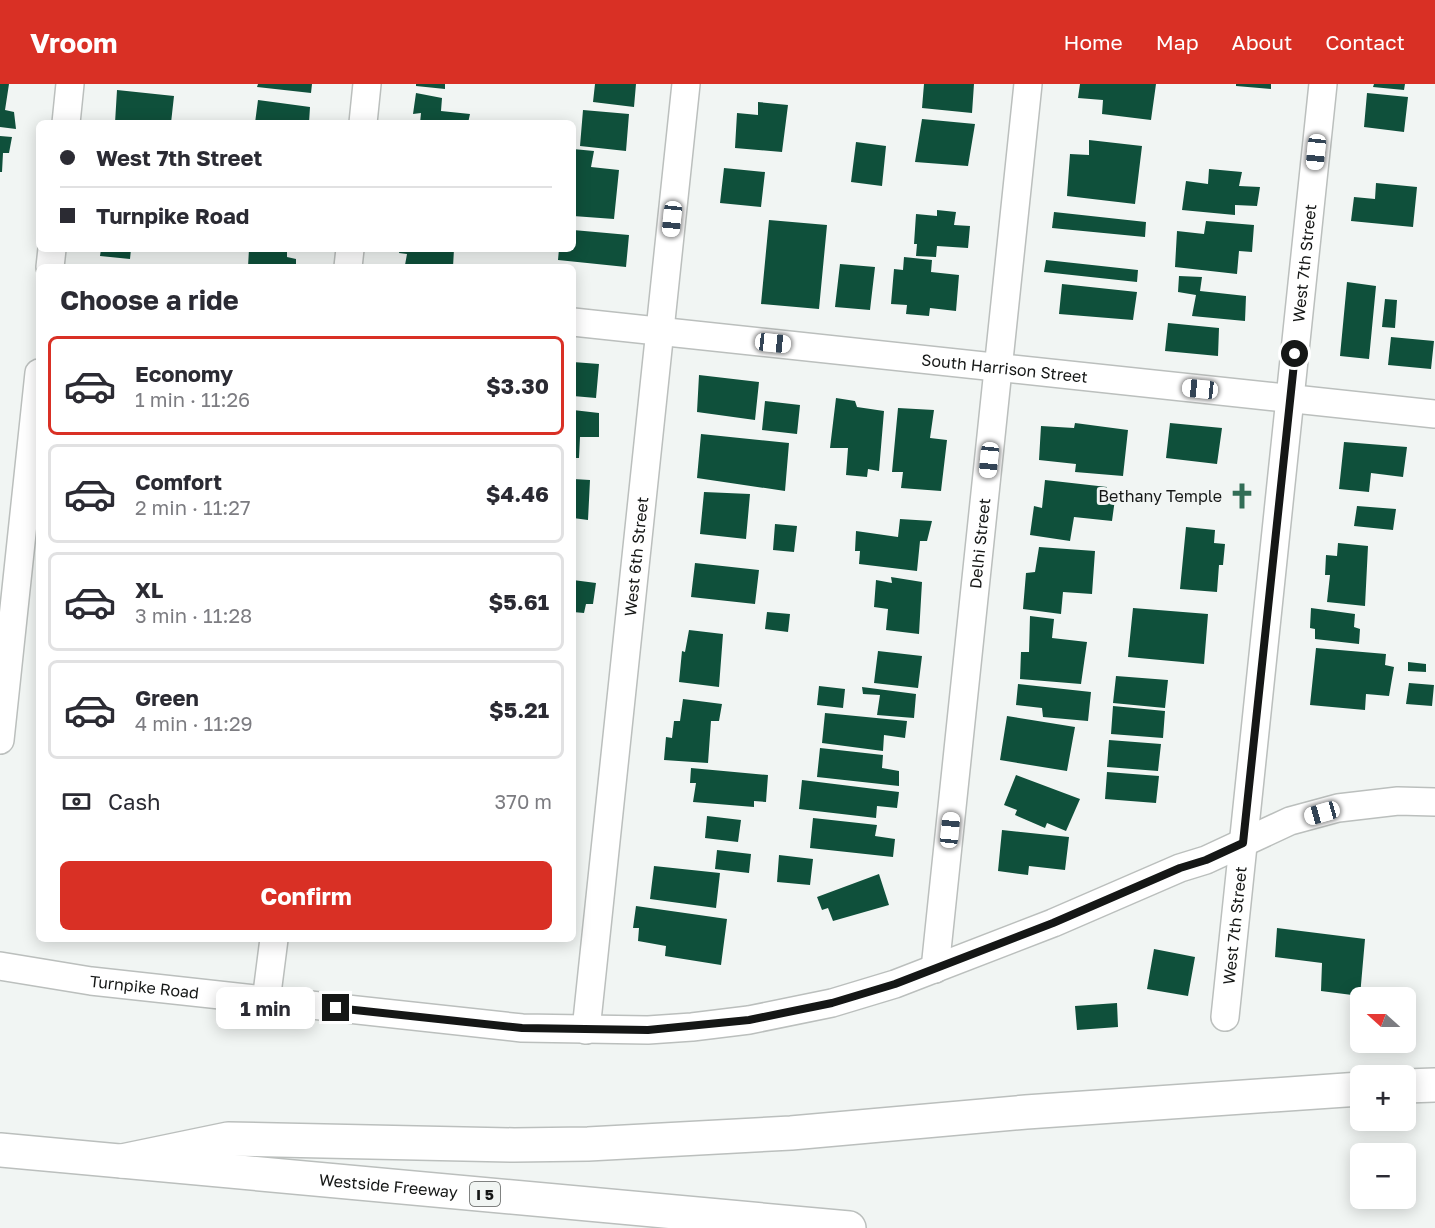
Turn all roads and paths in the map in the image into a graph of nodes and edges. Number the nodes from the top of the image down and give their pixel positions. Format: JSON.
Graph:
{"nodes":[{"id":1,"x":70,"y":84,"type":"edge"},
{"id":2,"x":367,"y":84,"type":"edge"},
{"id":3,"x":686,"y":84,"type":"edge"},
{"id":4,"x":1028,"y":84,"type":"edge"},
{"id":5,"x":1323,"y":84,"type":"edge"},
{"id":6,"x":66,"y":120,"type":"edge"},
{"id":7,"x":363,"y":120,"type":"edge"},
{"id":8,"x":576,"y":322,"type":"edge"},
{"id":9,"x":660,"y":331,"type":"junction"},
{"id":10,"x":998,"y":368,"type":"junction"},
{"id":11,"x":1290,"y":399,"type":"junction"},
{"id":12,"x":36,"y":401,"type":"edge"},
{"id":13,"x":1435,"y":414,"type":"edge"},
{"id":14,"x":0,"y":740,"type":"edge"},
{"id":15,"x":1435,"y":802,"type":"edge"},
{"id":16,"x":1243,"y":843,"type":"junction"},
{"id":17,"x":274,"y":942,"type":"edge"},
{"id":18,"x":0,"y":966,"type":"edge"},
{"id":19,"x":935,"y":969,"type":"junction"},
{"id":20,"x":266,"y":1000,"type":"junction"},
{"id":21,"x":1225,"y":1017,"type":"dead end"},
{"id":22,"x":586,"y":1030,"type":"junction"},
{"id":23,"x":1435,"y":1085,"type":"edge"},
{"id":24,"x":1416,"y":1086,"type":"edge"},
{"id":25,"x":1350,"y":1090,"type":"edge"},
{"id":26,"x":0,"y":1150,"type":"edge"},
{"id":27,"x":122,"y":1161,"type":"junction"},
{"id":28,"x":849,"y":1228,"type":"edge"}],
"edges":[{"from":1,"to":6,"type":"street"},
{"from":2,"to":7,"type":"street"},
{"from":3,"to":9,"type":"street","name":"West 6th Street"},
{"from":4,"to":10,"type":"street","name":"Delhi Street"},
{"from":5,"to":11,"type":"street","name":"West 7th Street"},
{"from":8,"to":9,"type":"street","name":"South Harrison Street"},
{"from":9,"to":10,"type":"street","name":"South Harrison Street"},
{"from":9,"to":22,"type":"street","name":"West 6th Street"},
{"from":10,"to":11,"type":"street","name":"South Harrison Street"},
{"from":10,"to":19,"type":"street","name":"Delhi Street"},
{"from":11,"to":13,"type":"street","name":"South Harrison Street"},
{"from":11,"to":16,"type":"street","name":"West 7th Street"},
{"from":12,"to":14,"type":"street"},
{"from":15,"to":16,"type":"street","name":"Turnpike Road"},
{"from":16,"to":19,"type":"street","name":"Turnpike Road"},
{"from":16,"to":21,"type":"street","name":"West 7th Street"},
{"from":17,"to":20,"type":"street"},
{"from":18,"to":20,"type":"street","name":"Turnpike Road"},
{"from":19,"to":22,"type":"street","name":"Turnpike Road"},
{"from":20,"to":22,"type":"street","name":"Turnpike Road"},
{"from":23,"to":24,"type":"highway"},
{"from":25,"to":27,"type":"highway"},
{"from":26,"to":27,"type":"highway","name":"Westside Freeway","number":"I 5"},
{"from":27,"to":28,"type":"highway","name":"Westside Freeway","number":"I 5"}]}
